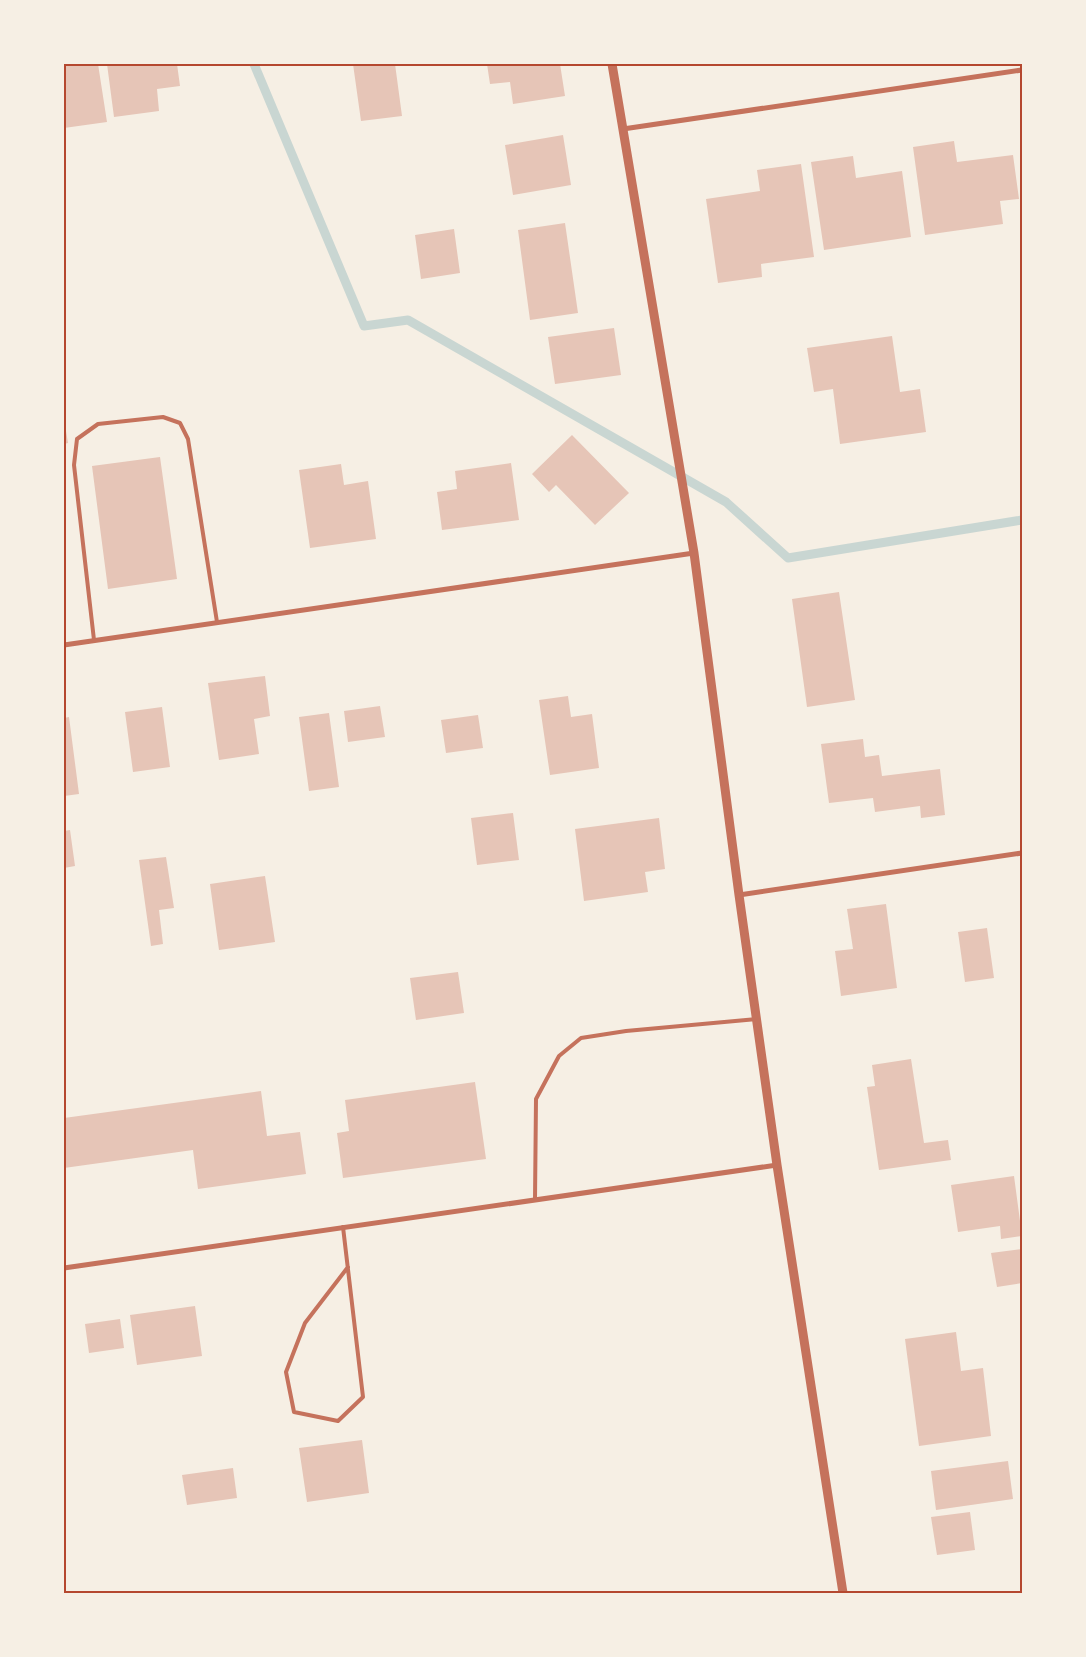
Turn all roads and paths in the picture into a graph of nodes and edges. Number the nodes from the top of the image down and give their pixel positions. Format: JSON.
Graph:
{"nodes":[{"id":1,"x":612,"y":64,"type":"edge"},
{"id":2,"x":1022,"y":70,"type":"edge"},
{"id":3,"x":622,"y":129,"type":"junction"},
{"id":4,"x":694,"y":553,"type":"junction"},
{"id":5,"x":216,"y":622,"type":"junction"},
{"id":6,"x":94,"y":640,"type":"junction"},
{"id":7,"x":64,"y":645,"type":"edge"},
{"id":8,"x":1022,"y":853,"type":"edge"},
{"id":9,"x":739,"y":895,"type":"junction"},
{"id":10,"x":757,"y":1019,"type":"junction"},
{"id":11,"x":777,"y":1165,"type":"junction"},
{"id":12,"x":535,"y":1200,"type":"junction"},
{"id":13,"x":344,"y":1227,"type":"junction"},
{"id":14,"x":348,"y":1267,"type":"junction"},
{"id":15,"x":64,"y":1268,"type":"edge"},
{"id":16,"x":843,"y":1593,"type":"edge"}],
"edges":[{"from":1,"to":3,"type":"street"},
{"from":2,"to":3,"type":"street"},
{"from":3,"to":4,"type":"street"},
{"from":4,"to":5,"type":"street"},
{"from":4,"to":9,"type":"street"},
{"from":5,"to":6,"type":"street"},
{"from":5,"to":6,"type":"lane"},
{"from":6,"to":7,"type":"street"},
{"from":8,"to":9,"type":"street"},
{"from":9,"to":10,"type":"street"},
{"from":10,"to":11,"type":"street"},
{"from":10,"to":12,"type":"lane"},
{"from":11,"to":12,"type":"street"},
{"from":11,"to":16,"type":"street"},
{"from":12,"to":13,"type":"street"},
{"from":13,"to":14,"type":"lane"},
{"from":13,"to":15,"type":"street"},
{"from":14,"to":14,"type":"lane"}]}
